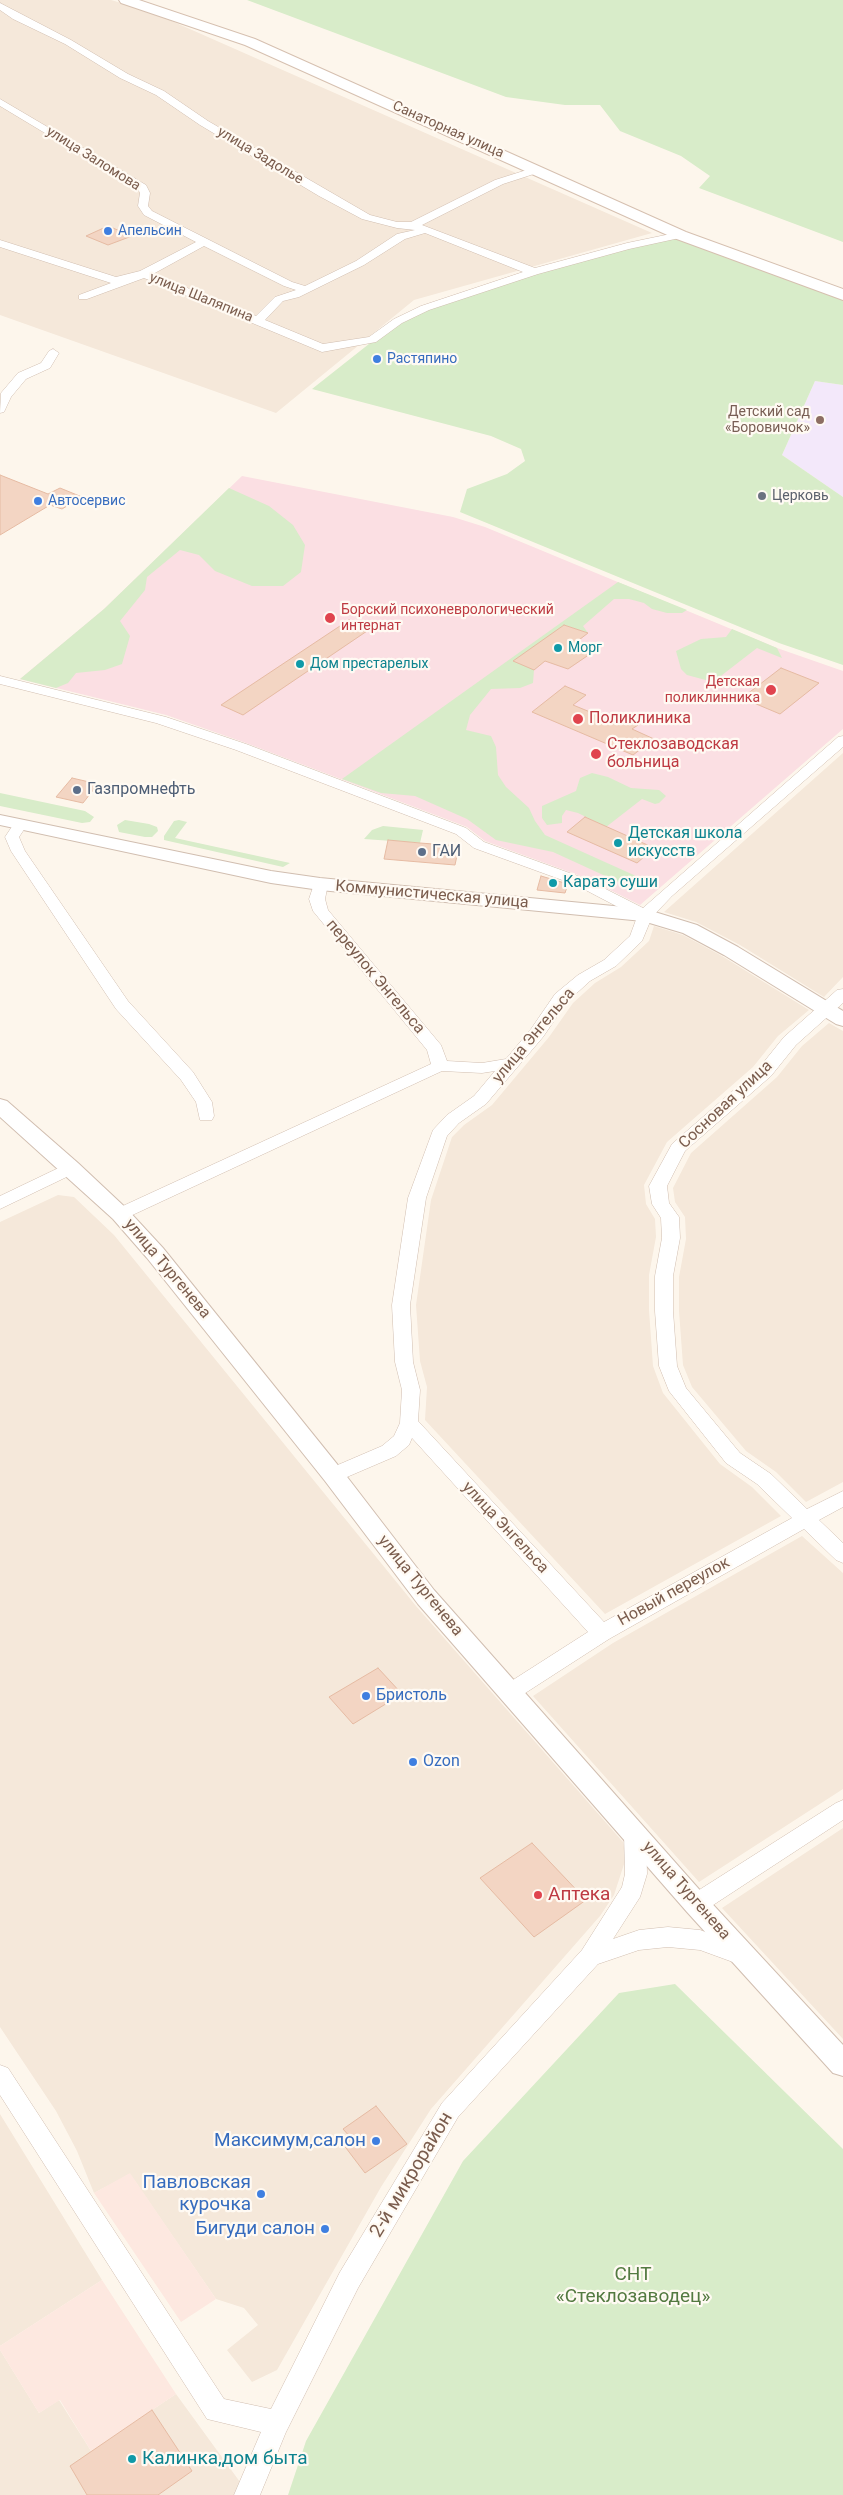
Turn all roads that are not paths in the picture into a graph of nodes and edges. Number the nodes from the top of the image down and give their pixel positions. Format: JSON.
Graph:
{"nodes":[{"id":1,"x":126,"y":0,"type":"edge"},
{"id":2,"x":0,"y":6,"type":"edge"},
{"id":3,"x":0,"y":102,"type":"edge"},
{"id":4,"x":536,"y":170,"type":"junction"},
{"id":5,"x":366,"y":217,"type":"junction"},
{"id":6,"x":413,"y":225,"type":"junction"},
{"id":7,"x":428,"y":230,"type":"junction"},
{"id":8,"x":680,"y":235,"type":"junction"},
{"id":9,"x":395,"y":240,"type":"junction"},
{"id":10,"x":203,"y":242,"type":"junction"},
{"id":11,"x":0,"y":244,"type":"edge"},
{"id":12,"x":534,"y":272,"type":"junction"},
{"id":13,"x":144,"y":274,"type":"junction"},
{"id":14,"x":305,"y":289,"type":"junction"},
{"id":15,"x":843,"y":295,"type":"edge"},
{"id":16,"x":83,"y":297,"type":"dead end"},
{"id":17,"x":256,"y":321,"type":"junction"},
{"id":18,"x":53,"y":353,"type":"dead end"},
{"id":19,"x":0,"y":409,"type":"edge"},
{"id":20,"x":0,"y":680,"type":"edge"},
{"id":21,"x":843,"y":740,"type":"edge"},
{"id":22,"x":0,"y":820,"type":"edge"},
{"id":23,"x":20,"y":824,"type":"junction"},
{"id":24,"x":320,"y":884,"type":"junction"},
{"id":25,"x":645,"y":915,"type":"junction"},
{"id":26,"x":843,"y":994,"type":"edge"},
{"id":27,"x":826,"y":1010,"type":"junction"},
{"id":28,"x":843,"y":1020,"type":"edge"},
{"id":29,"x":509,"y":1064,"type":"junction"},
{"id":30,"x":440,"y":1066,"type":"junction"},
{"id":31,"x":0,"y":1106,"type":"edge"},
{"id":32,"x":206,"y":1116,"type":"dead end"},
{"id":33,"x":71,"y":1168,"type":"junction"},
{"id":34,"x":0,"y":1203,"type":"edge"},
{"id":35,"x":120,"y":1214,"type":"junction"},
{"id":36,"x":409,"y":1423,"type":"junction"},
{"id":37,"x":333,"y":1475,"type":"junction"},
{"id":38,"x":843,"y":1498,"type":"edge"},
{"id":39,"x":803,"y":1519,"type":"junction"},
{"id":40,"x":843,"y":1555,"type":"edge"},
{"id":41,"x":602,"y":1633,"type":"junction"},
{"id":42,"x":509,"y":1693,"type":"junction"},
{"id":43,"x":843,"y":1809,"type":"edge"},
{"id":44,"x":635,"y":1834,"type":"junction"},
{"id":45,"x":696,"y":1904,"type":"junction"},
{"id":46,"x":742,"y":1955,"type":"junction"},
{"id":47,"x":590,"y":1957,"type":"junction"},
{"id":48,"x":843,"y":2064,"type":"edge"},
{"id":49,"x":0,"y":2074,"type":"edge"},
{"id":50,"x":277,"y":2424,"type":"junction"},
{"id":51,"x":247,"y":2495,"type":"edge"}],
"edges":[{"from":1,"to":4,"type":"main road","name":"Санаторная улица"},
{"from":2,"to":5,"type":"street","name":"улица Задолье"},
{"from":3,"to":10,"type":"street","name":"улица Заломова"},
{"from":4,"to":6,"type":"street"},
{"from":4,"to":8,"type":"main road","name":"Санаторная улица"},
{"from":5,"to":6,"type":"street","name":"улица Задолье"},
{"from":5,"to":9,"type":"street"},
{"from":6,"to":7,"type":"street","name":"улица Задолье"},
{"from":7,"to":9,"type":"street"},
{"from":7,"to":12,"type":"street","name":"улица Задолье"},
{"from":8,"to":12,"type":"street"},
{"from":8,"to":15,"type":"main road","name":"Санаторная улица"},
{"from":9,"to":14,"type":"street"},
{"from":10,"to":13,"type":"street"},
{"from":10,"to":14,"type":"street","name":"улица Заломова"},
{"from":11,"to":13,"type":"street","name":"улица Шаляпина"},
{"from":12,"to":17,"type":"street","name":"улица Шаляпина"},
{"from":13,"to":16,"type":"street"},
{"from":13,"to":17,"type":"street","name":"улица Шаляпина"},
{"from":14,"to":17,"type":"street"},
{"from":18,"to":19,"type":"street"},
{"from":20,"to":25,"type":"street"},
{"from":21,"to":25,"type":"street","name":"улица Энгельса"},
{"from":22,"to":23,"type":"street","name":"Коммунистическая улица"},
{"from":23,"to":24,"type":"street","name":"Коммунистическая улица"},
{"from":23,"to":32,"type":"street"},
{"from":24,"to":25,"type":"street","name":"Коммунистическая улица"},
{"from":24,"to":30,"type":"street","name":"переулок Энгельса"},
{"from":25,"to":27,"type":"street","name":"Коммунистическая улица"},
{"from":25,"to":29,"type":"street","name":"улица Энгельса"},
{"from":26,"to":27,"type":"street","name":"Сосновая улица"},
{"from":27,"to":28,"type":"street","name":"Коммунистическая улица"},
{"from":27,"to":39,"type":"street","name":"Сосновая улица"},
{"from":29,"to":30,"type":"street"},
{"from":29,"to":36,"type":"street","name":"улица Энгельса"},
{"from":30,"to":35,"type":"street"},
{"from":31,"to":33,"type":"street","name":"улица Тургенева"},
{"from":33,"to":34,"type":"street"},
{"from":33,"to":35,"type":"street","name":"улица Тургенева"},
{"from":35,"to":37,"type":"street","name":"улица Тургенева"},
{"from":36,"to":37,"type":"street","name":"улица Энгельса"},
{"from":36,"to":41,"type":"street","name":"улица Энгельса"},
{"from":37,"to":42,"type":"street","name":"улица Тургенева"},
{"from":38,"to":39,"type":"street","name":"Новый переулок"},
{"from":39,"to":40,"type":"street","name":"Сосновая улица"},
{"from":39,"to":41,"type":"street","name":"Новый переулок"},
{"from":41,"to":42,"type":"street","name":"Новый переулок"},
{"from":42,"to":44,"type":"street","name":"улица Тургенева"},
{"from":43,"to":45,"type":"street"},
{"from":44,"to":45,"type":"street","name":"улица Тургенева"},
{"from":44,"to":47,"type":"street","name":"2-й микрорайон"},
{"from":45,"to":46,"type":"street","name":"улица Тургенева"},
{"from":46,"to":47,"type":"street"},
{"from":46,"to":48,"type":"street","name":"улица Тургенева"},
{"from":47,"to":50,"type":"street","name":"2-й микрорайон"},
{"from":49,"to":50,"type":"street"},
{"from":50,"to":51,"type":"street","name":"2-й микрорайон"}]}
